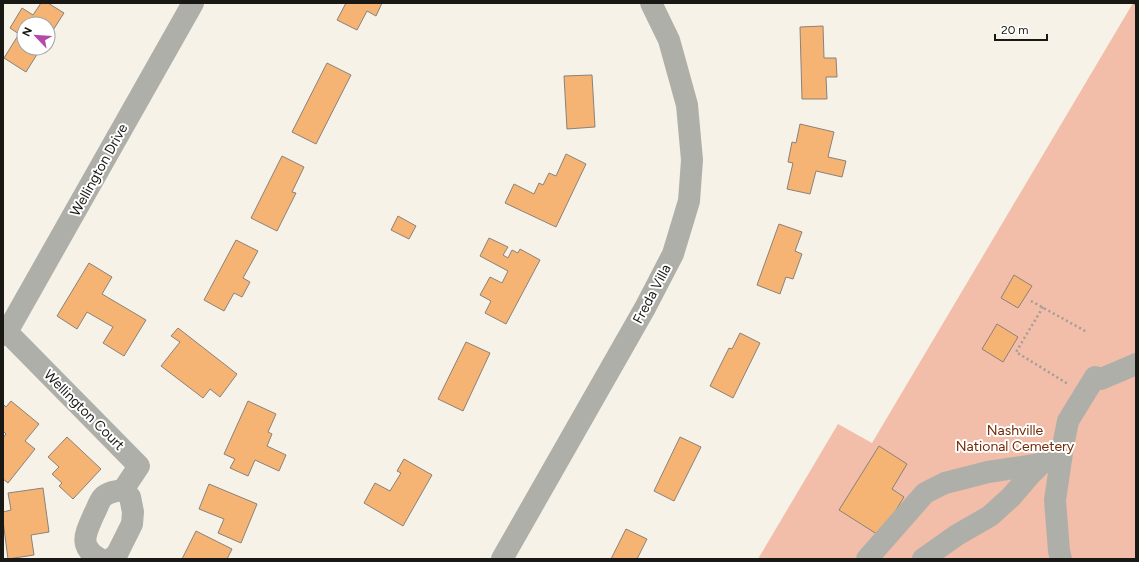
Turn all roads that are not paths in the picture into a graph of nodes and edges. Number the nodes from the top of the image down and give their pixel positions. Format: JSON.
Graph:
{"nodes":[{"id":1,"x":193,"y":3,"type":"edge"},
{"id":2,"x":651,"y":3,"type":"edge"},
{"id":3,"x":5,"y":334,"type":"edge"},
{"id":4,"x":1136,"y":364,"type":"edge"},
{"id":5,"x":1063,"y":446,"type":"junction"},
{"id":6,"x":1040,"y":464,"type":"junction"},
{"id":7,"x":123,"y":490,"type":"junction"},
{"id":8,"x":100,"y":559,"type":"edge"},
{"id":9,"x":111,"y":559,"type":"edge"},
{"id":10,"x":502,"y":559,"type":"edge"},
{"id":11,"x":867,"y":559,"type":"edge"},
{"id":12,"x":923,"y":559,"type":"edge"},
{"id":13,"x":1061,"y":559,"type":"edge"}],
"edges":[{"from":1,"to":3,"type":"street","name":"Wellington Drive"},
{"from":2,"to":10,"type":"street","name":"Freda Villa"},
{"from":3,"to":7,"type":"street","name":"Wellington Court"},
{"from":4,"to":5,"type":"street"},
{"from":5,"to":6,"type":"street"},
{"from":5,"to":13,"type":"street"},
{"from":6,"to":11,"type":"street"},
{"from":6,"to":12,"type":"street"},
{"from":7,"to":8,"type":"street"},
{"from":7,"to":9,"type":"street"}]}
